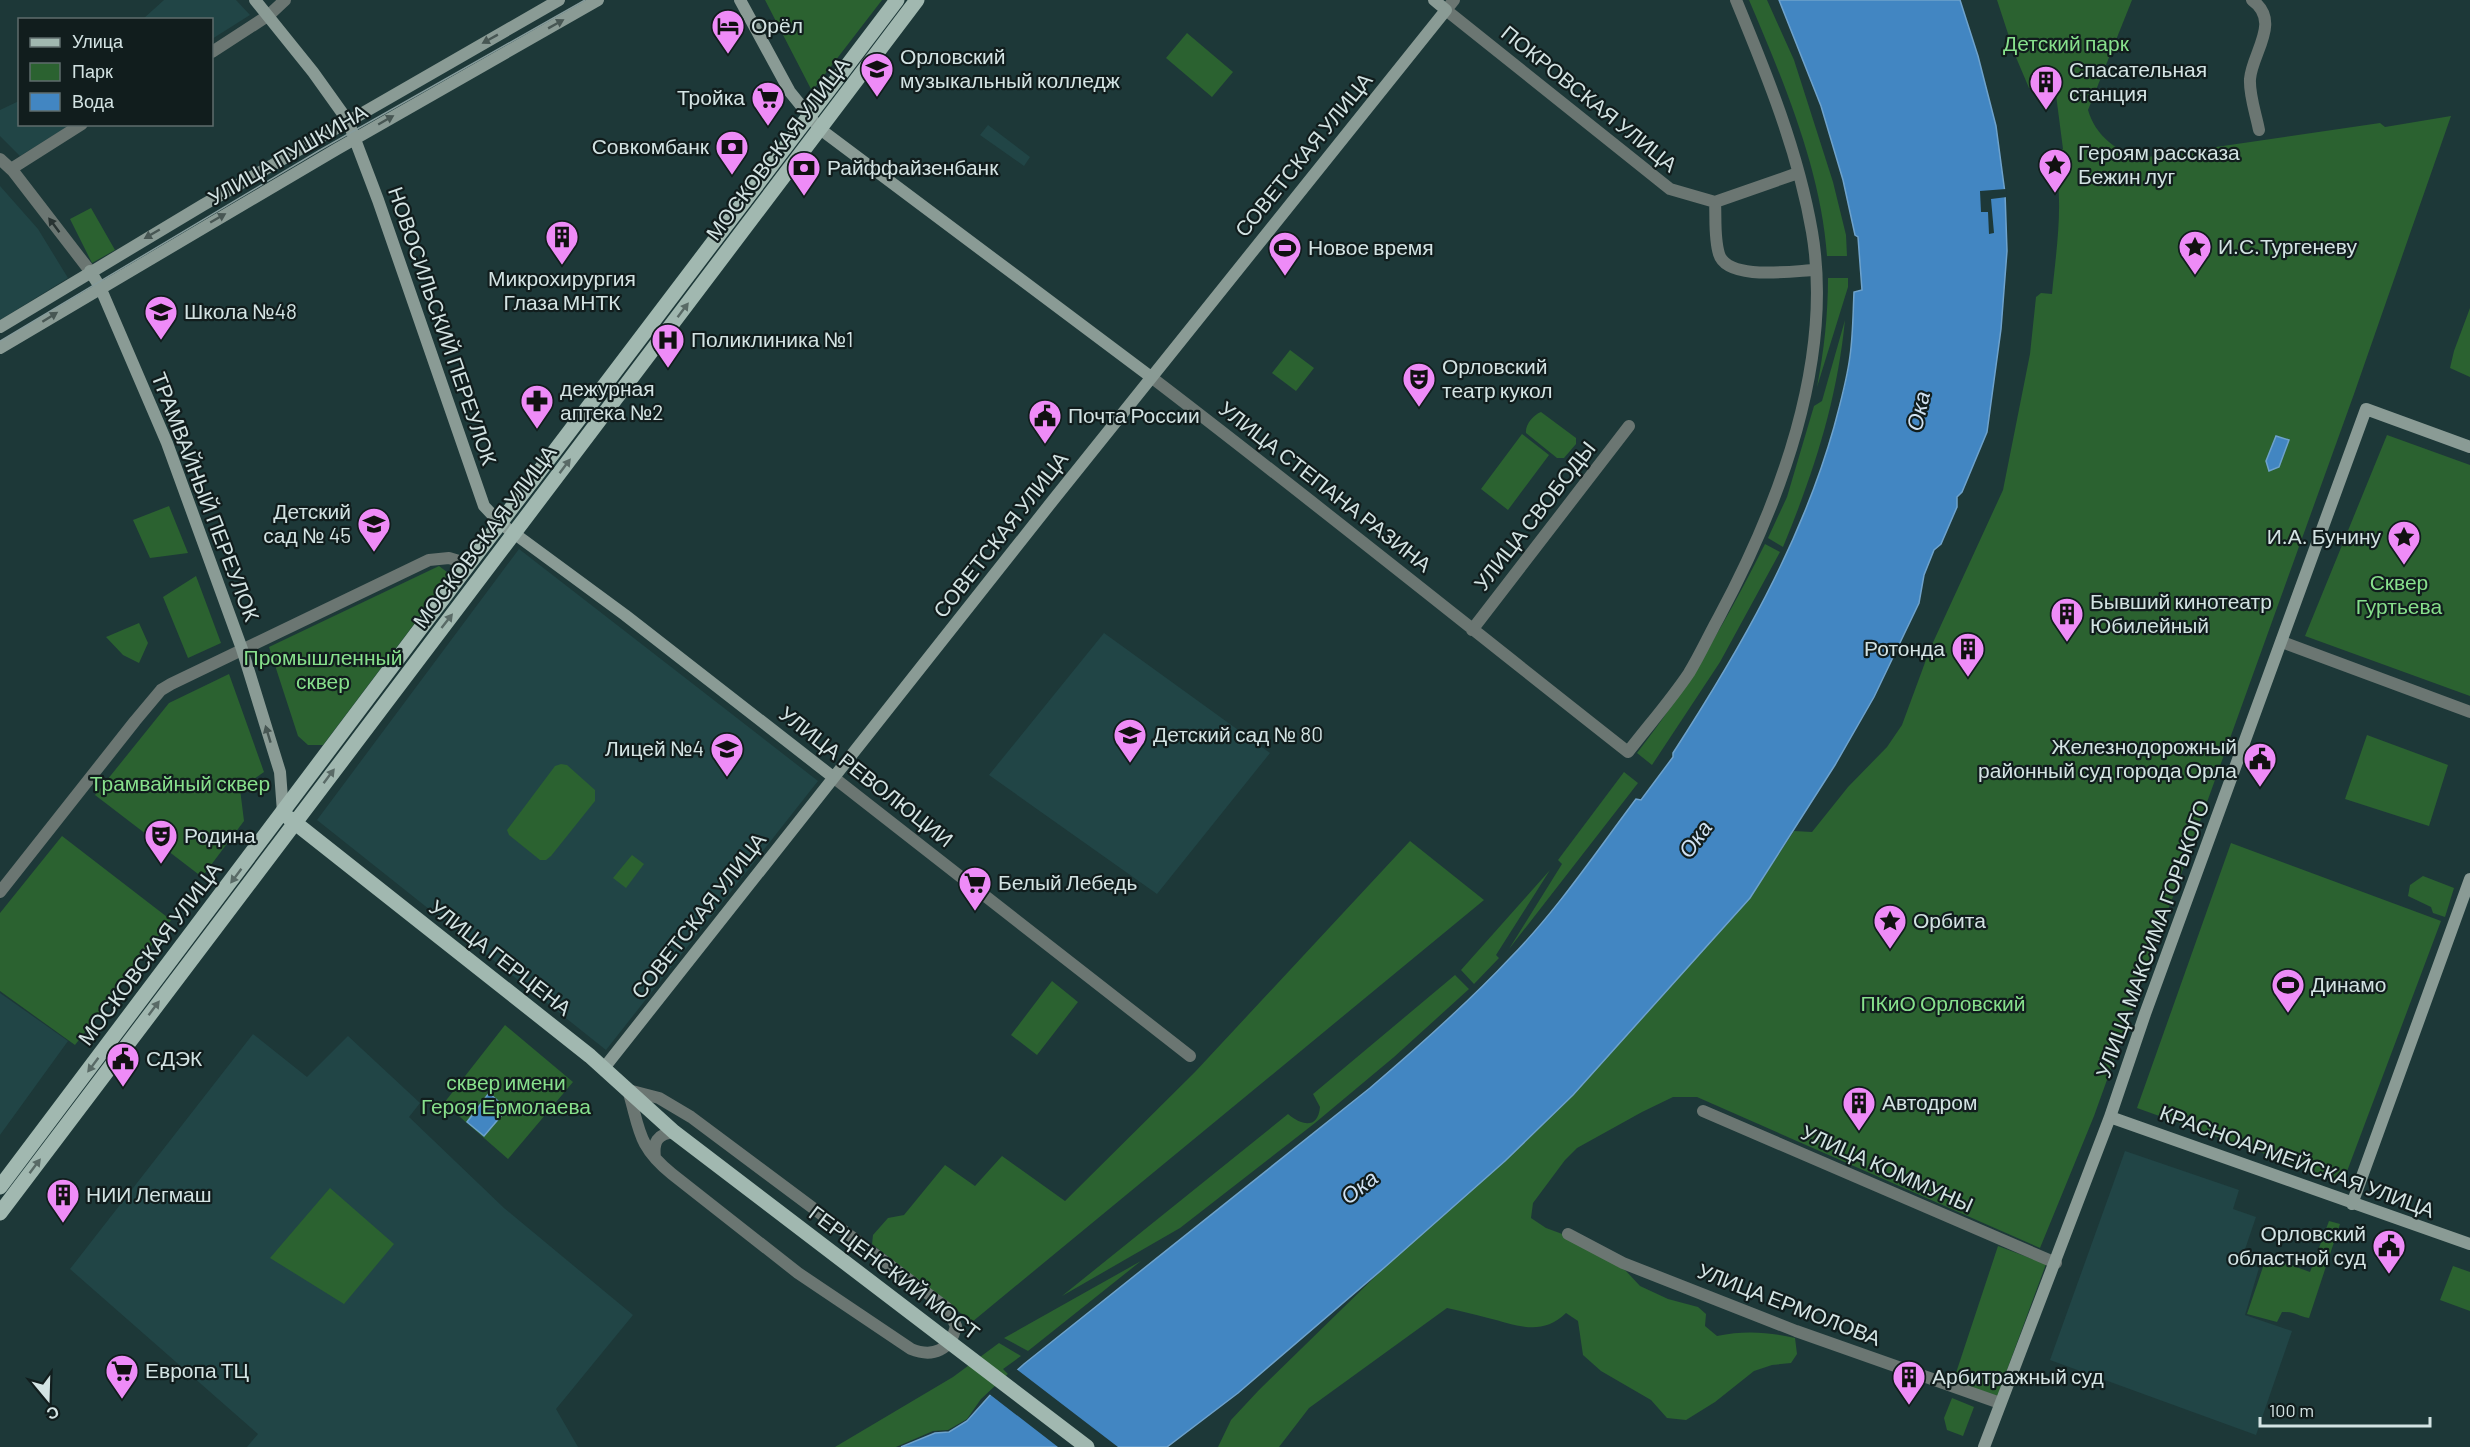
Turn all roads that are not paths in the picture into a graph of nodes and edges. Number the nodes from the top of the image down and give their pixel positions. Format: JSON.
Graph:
{"nodes":[{"id":1,"x":255,"y":0,"type":"edge"},
{"id":2,"x":285,"y":0,"type":"edge"},
{"id":3,"x":559,"y":0,"type":"edge"},
{"id":4,"x":598,"y":0,"type":"edge"},
{"id":5,"x":740,"y":0,"type":"edge"},
{"id":6,"x":897,"y":0,"type":"edge"},
{"id":7,"x":917,"y":0,"type":"edge"},
{"id":8,"x":1434,"y":0,"type":"edge"},
{"id":9,"x":1736,"y":0,"type":"edge"},
{"id":10,"x":2252,"y":0,"type":"edge"},
{"id":11,"x":1450,"y":5,"type":"edge"},
{"id":12,"x":269,"y":15,"type":"junction"},
{"id":13,"x":213,"y":50,"type":"edge"},
{"id":14,"x":809,"y":116,"type":"junction"},
{"id":15,"x":348,"y":121,"type":"junction"},
{"id":16,"x":79,"y":126,"type":"edge"},
{"id":17,"x":820,"y":129,"type":"junction"},
{"id":18,"x":2259,"y":130,"type":"dead end"},
{"id":19,"x":355,"y":138,"type":"junction"},
{"id":20,"x":0,"y":159,"type":"edge"},
{"id":21,"x":11,"y":169,"type":"junction"},
{"id":22,"x":1798,"y":173,"type":"junction"},
{"id":23,"x":1715,"y":202,"type":"junction"},
{"id":24,"x":1815,"y":270,"type":"junction"},
{"id":25,"x":90,"y":271,"type":"junction"},
{"id":26,"x":100,"y":287,"type":"junction"},
{"id":27,"x":0,"y":327,"type":"edge"},
{"id":28,"x":0,"y":348,"type":"edge"},
{"id":29,"x":1151,"y":377,"type":"junction"},
{"id":30,"x":1629,"y":426,"type":"dead end"},
{"id":31,"x":2470,"y":447,"type":"edge"},
{"id":32,"x":500,"y":523,"type":"junction"},
{"id":33,"x":515,"y":534,"type":"junction"},
{"id":34,"x":469,"y":564,"type":"junction"},
{"id":35,"x":1472,"y":630,"type":"junction"},
{"id":36,"x":2282,"y":642,"type":"junction"},
{"id":37,"x":242,"y":649,"type":"junction"},
{"id":38,"x":2470,"y":712,"type":"edge"},
{"id":39,"x":833,"y":777,"type":"junction"},
{"id":40,"x":283,"y":812,"type":"junction"},
{"id":41,"x":294,"y":823,"type":"junction"},
{"id":42,"x":2470,"y":879,"type":"edge"},
{"id":43,"x":0,"y":892,"type":"edge"},
{"id":44,"x":1190,"y":1056,"type":"dead end"},
{"id":45,"x":604,"y":1068,"type":"junction"},
{"id":46,"x":628,"y":1090,"type":"junction"},
{"id":47,"x":1703,"y":1111,"type":"dead end"},
{"id":48,"x":2110,"y":1117,"type":"junction"},
{"id":49,"x":678,"y":1135,"type":"junction"},
{"id":50,"x":655,"y":1160,"type":"junction"},
{"id":51,"x":0,"y":1187,"type":"edge"},
{"id":52,"x":2352,"y":1203,"type":"junction"},
{"id":53,"x":0,"y":1213,"type":"edge"},
{"id":54,"x":1568,"y":1234,"type":"dead end"},
{"id":55,"x":2470,"y":1244,"type":"edge"},
{"id":56,"x":2056,"y":1263,"type":"junction"},
{"id":57,"x":2000,"y":1403,"type":"junction"},
{"id":58,"x":1087,"y":1447,"type":"edge"},
{"id":59,"x":1984,"y":1447,"type":"edge"}],
"edges":[{"from":1,"to":12,"type":"street","name":"НОВОСИЛЬСКИЙ ПЕРЕУЛОК"},
{"from":2,"to":12,"type":"street"},
{"from":3,"to":15,"type":"street","name":"УЛИЦА ПУШКИНА","one_way":true},
{"from":19,"to":4,"type":"street","name":"УЛИЦА ПУШКИНА","one_way":true},
{"from":5,"to":14,"type":"street","name":"УЛИЦА СТЕПАНА РАЗИНА"},
{"from":6,"to":14,"type":"main road","name":"МОСКОВСКАЯ УЛИЦА"},
{"from":7,"to":17,"type":"main road","name":"МОСКОВСКАЯ УЛИЦА"},
{"from":8,"to":11,"type":"street","name":"ПОКРОВСКАЯ УЛИЦА"},
{"from":9,"to":22,"type":"street"},
{"from":10,"to":18,"type":"street"},
{"from":11,"to":23,"type":"street","name":"ПОКРОВСКАЯ УЛИЦА"},
{"from":11,"to":29,"type":"street","name":"СОВЕТСКАЯ УЛИЦА"},
{"from":12,"to":13,"type":"street"},
{"from":12,"to":15,"type":"street","name":"НОВОСИЛЬСКИЙ ПЕРЕУЛОК"},
{"from":14,"to":17,"type":"street","name":"УЛИЦА СТЕПАНА РАЗИНА"},
{"from":14,"to":32,"type":"main road","name":"МОСКОВСКАЯ УЛИЦА"},
{"from":15,"to":19,"type":"street","name":"НОВОСИЛЬСКИЙ ПЕРЕУЛОК"},
{"from":15,"to":25,"type":"street","name":"УЛИЦА ПУШКИНА","one_way":true},
{"from":16,"to":21,"type":"street"},
{"from":17,"to":29,"type":"street","name":"УЛИЦА СТЕПАНА РАЗИНА"},
{"from":33,"to":17,"type":"main road","name":"МОСКОВСКАЯ УЛИЦА","one_way":true},
{"from":26,"to":19,"type":"street","name":"УЛИЦА ПУШКИНА","one_way":true},
{"from":19,"to":32,"type":"street","name":"НОВОСИЛЬСКИЙ ПЕРЕУЛОК"},
{"from":20,"to":21,"type":"street"},
{"from":25,"to":21,"type":"street","one_way":true},
{"from":22,"to":23,"type":"street"},
{"from":22,"to":24,"type":"street"},
{"from":23,"to":24,"type":"street"},
{"from":24,"to":35,"type":"street","name":"УЛИЦА СТЕПАНА РАЗИНА"},
{"from":25,"to":26,"type":"street","name":"ТРАМВАЙНЫЙ ПЕРЕУЛОК"},
{"from":25,"to":27,"type":"street","name":"УЛИЦА ПУШКИНА"},
{"from":28,"to":26,"type":"street","name":"УЛИЦА ПУШКИНА","one_way":true},
{"from":26,"to":37,"type":"street","name":"ТРАМВАЙНЫЙ ПЕРЕУЛОК"},
{"from":29,"to":35,"type":"street","name":"УЛИЦА СТЕПАНА РАЗИНА"},
{"from":29,"to":39,"type":"street","name":"СОВЕТСКАЯ УЛИЦА"},
{"from":30,"to":35,"type":"street","name":"УЛИЦА СВОБОДЫ"},
{"from":31,"to":36,"type":"street","name":"УЛИЦА МАКСИМА ГОРЬКОГО"},
{"from":32,"to":33,"type":"street","name":"НОВОСИЛЬСКИЙ ПЕРЕУЛОК"},
{"from":32,"to":34,"type":"main road","name":"МОСКОВСКАЯ УЛИЦА"},
{"from":33,"to":39,"type":"street","name":"УЛИЦА РЕВОЛЮЦИИ"},
{"from":41,"to":33,"type":"main road","name":"МОСКОВСКАЯ УЛИЦА","one_way":true},
{"from":34,"to":37,"type":"street"},
{"from":34,"to":40,"type":"main road","name":"МОСКОВСКАЯ УЛИЦА"},
{"from":36,"to":38,"type":"street"},
{"from":36,"to":48,"type":"street","name":"УЛИЦА МАКСИМА ГОРЬКОГО"},
{"from":40,"to":37,"type":"street","name":"ТРАМВАЙНЫЙ ПЕРЕУЛОК","one_way":true},
{"from":37,"to":43,"type":"street"},
{"from":39,"to":44,"type":"street","name":"УЛИЦА РЕВОЛЮЦИИ"},
{"from":39,"to":45,"type":"street","name":"СОВЕТСКАЯ УЛИЦА"},
{"from":40,"to":41,"type":"main road","name":"УЛИЦА ГЕРЦЕНА"},
{"from":40,"to":51,"type":"main road","name":"МОСКОВСКАЯ УЛИЦА","one_way":true},
{"from":41,"to":45,"type":"main road","name":"УЛИЦА ГЕРЦЕНА"},
{"from":53,"to":41,"type":"main road","name":"МОСКОВСКАЯ УЛИЦА","one_way":true},
{"from":42,"to":52,"type":"street"},
{"from":45,"to":46,"type":"main road","name":"УЛИЦА ГЕРЦЕНА"},
{"from":46,"to":49,"type":"main road","name":"УЛИЦА ГЕРЦЕНА"},
{"from":46,"to":50,"type":"street"},
{"from":46,"to":50,"type":"street"},
{"from":47,"to":56,"type":"street","name":"УЛИЦА КОММУНЫ"},
{"from":48,"to":52,"type":"street","name":"КРАСНОАРМЕЙСКАЯ УЛИЦА"},
{"from":48,"to":56,"type":"street","name":"УЛИЦА МАКСИМА ГОРЬКОГО"},
{"from":49,"to":50,"type":"street"},
{"from":49,"to":58,"type":"main road","name":"ГЕРЦЕНСКИЙ МОСТ"},
{"from":52,"to":55,"type":"street","name":"КРАСНОАРМЕЙСКАЯ УЛИЦА"},
{"from":54,"to":57,"type":"street","name":"УЛИЦА ЕРМОЛОВА"},
{"from":56,"to":57,"type":"street","name":"УЛИЦА МАКСИМА ГОРЬКОГО"},
{"from":57,"to":59,"type":"street","name":"УЛИЦА МАКСИМА ГОРЬКОГО"}]}
